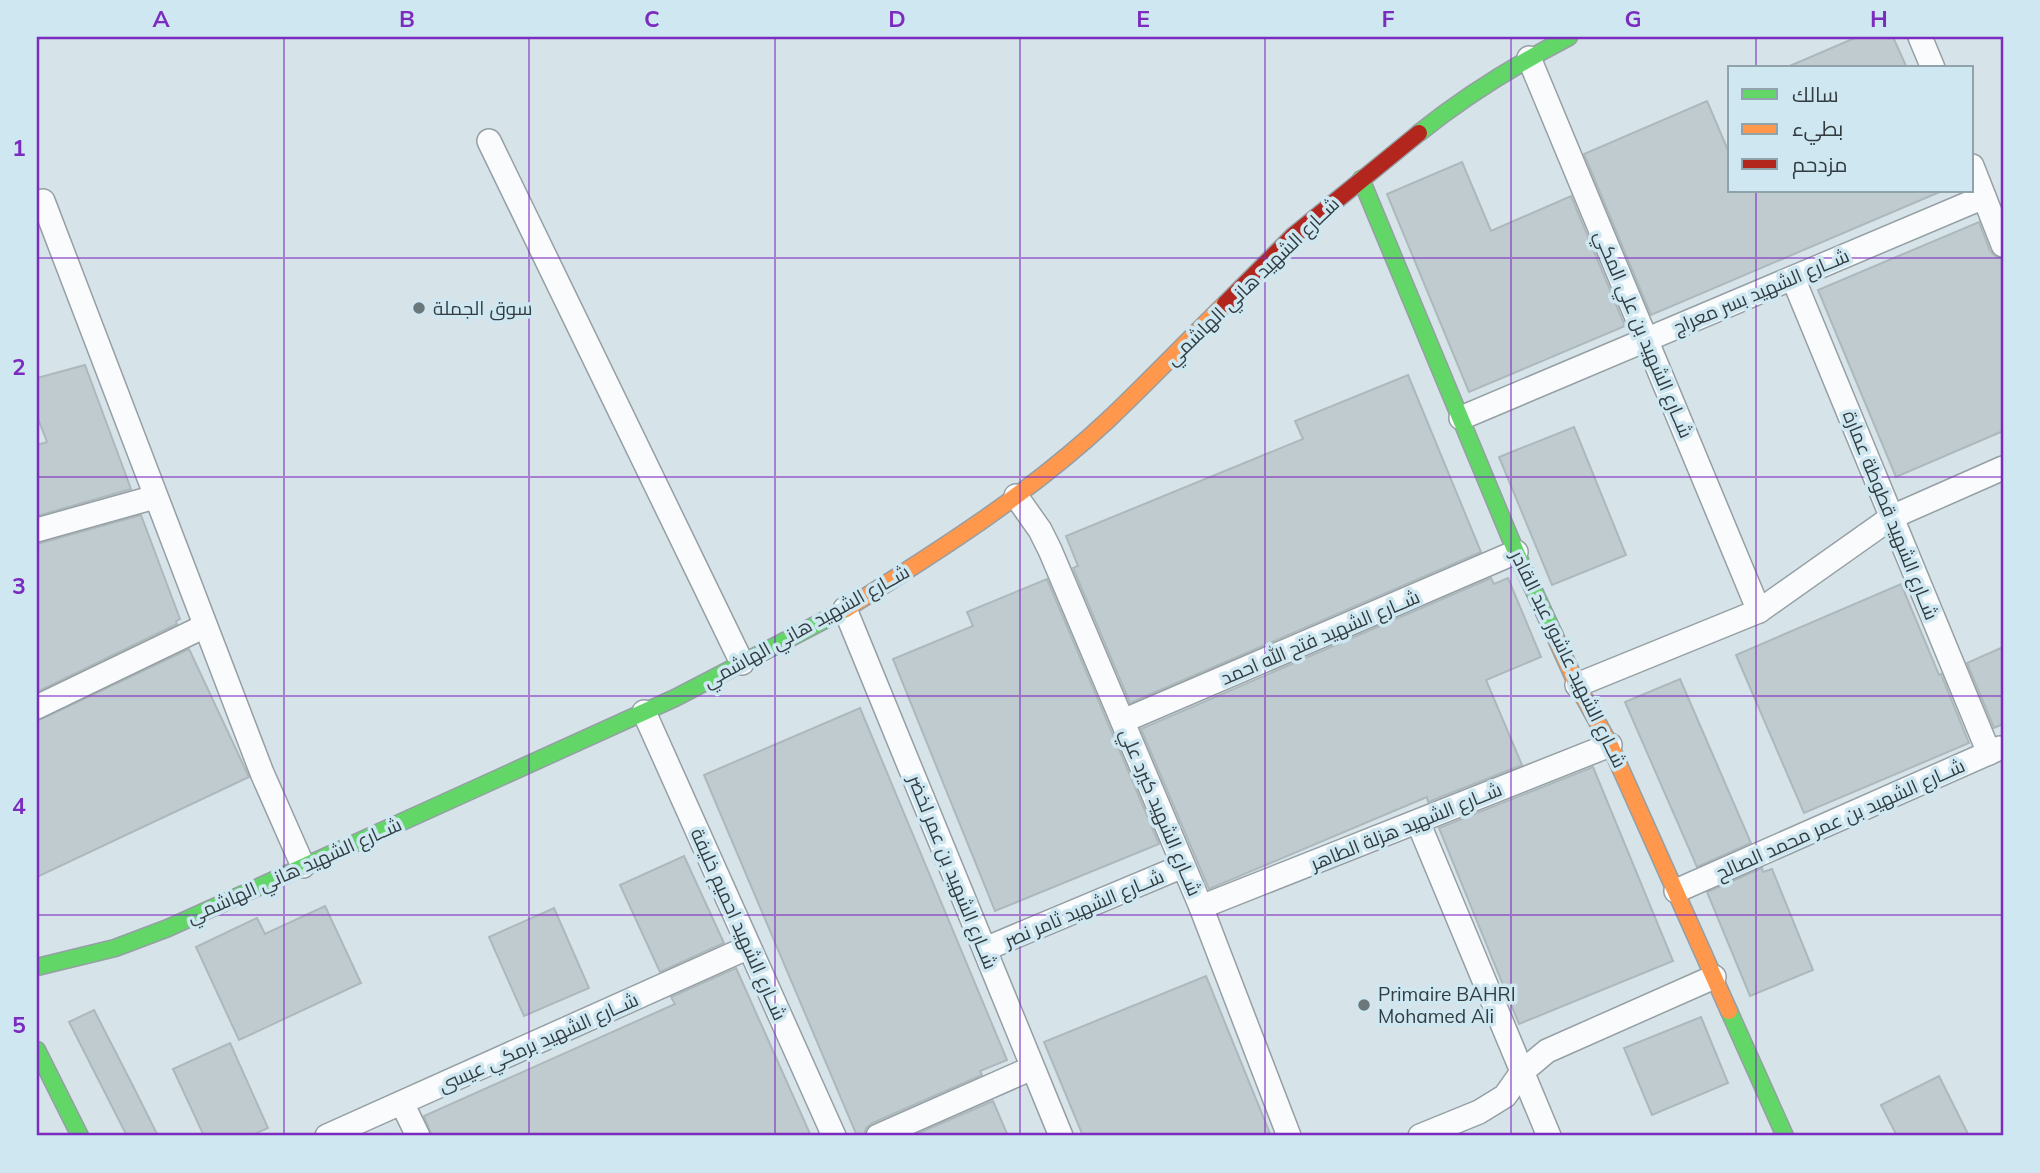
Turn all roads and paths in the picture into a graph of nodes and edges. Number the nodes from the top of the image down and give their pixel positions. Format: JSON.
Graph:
{"nodes":[{"id":1,"x":1569,"y":37,"type":"edge"},
{"id":2,"x":1920,"y":37,"type":"edge"},
{"id":3,"x":1529,"y":58,"type":"junction"},
{"id":4,"x":1932,"y":66,"type":"edge"},
{"id":5,"x":489,"y":141,"type":"dead end"},
{"id":6,"x":1974,"y":171,"type":"edge"},
{"id":7,"x":1361,"y":179,"type":"junction"},
{"id":8,"x":1984,"y":197,"type":"junction"},
{"id":9,"x":43,"y":201,"type":"dead end"},
{"id":10,"x":2003,"y":244,"type":"edge"},
{"id":11,"x":1793,"y":278,"type":"junction"},
{"id":12,"x":1646,"y":340,"type":"junction"},
{"id":13,"x":1461,"y":418,"type":"junction"},
{"id":14,"x":2003,"y":468,"type":"edge"},
{"id":15,"x":1016,"y":496,"type":"junction"},
{"id":16,"x":155,"y":497,"type":"junction"},
{"id":17,"x":1892,"y":517,"type":"junction"},
{"id":18,"x":37,"y":530,"type":"edge"},
{"id":19,"x":1516,"y":552,"type":"junction"},
{"id":20,"x":845,"y":609,"type":"junction"},
{"id":21,"x":1759,"y":611,"type":"junction"},
{"id":22,"x":205,"y":626,"type":"junction"},
{"id":23,"x":742,"y":663,"type":"junction"},
{"id":24,"x":1577,"y":685,"type":"junction"},
{"id":25,"x":37,"y":707,"type":"edge"},
{"id":26,"x":644,"y":712,"type":"junction"},
{"id":27,"x":1124,"y":721,"type":"junction"},
{"id":28,"x":1610,"y":745,"type":"junction"},
{"id":29,"x":1996,"y":750,"type":"edge"},
{"id":30,"x":1418,"y":822,"type":"junction"},
{"id":31,"x":303,"y":866,"type":"junction"},
{"id":32,"x":1183,"y":866,"type":"junction"},
{"id":33,"x":1676,"y":891,"type":"junction"},
{"id":34,"x":1201,"y":907,"type":"junction"},
{"id":35,"x":749,"y":947,"type":"junction"},
{"id":36,"x":985,"y":949,"type":"junction"},
{"id":37,"x":37,"y":967,"type":"edge"},
{"id":38,"x":1714,"y":976,"type":"junction"},
{"id":39,"x":37,"y":1053,"type":"edge"},
{"id":40,"x":1032,"y":1069,"type":"junction"},
{"id":41,"x":1522,"y":1072,"type":"junction"},
{"id":42,"x":402,"y":1103,"type":"junction"},
{"id":43,"x":80,"y":1136,"type":"edge"},
{"id":44,"x":327,"y":1136,"type":"edge"},
{"id":45,"x":418,"y":1136,"type":"edge"},
{"id":46,"x":834,"y":1136,"type":"edge"},
{"id":47,"x":878,"y":1136,"type":"edge"},
{"id":48,"x":1062,"y":1136,"type":"edge"},
{"id":49,"x":1289,"y":1136,"type":"edge"},
{"id":50,"x":1420,"y":1136,"type":"edge"},
{"id":51,"x":1549,"y":1136,"type":"edge"},
{"id":52,"x":1785,"y":1136,"type":"edge"}],
"edges":[{"from":1,"to":3,"type":"street","name":"شــارع الشهيد هاني الهاشمي"},
{"from":2,"to":4,"type":"street"},
{"from":3,"to":7,"type":"street","name":"شــارع الشهيد هاني الهاشمي"},
{"from":3,"to":12,"type":"street","name":"شــارع الشهيد بن علي المكي"},
{"from":5,"to":23,"type":"street"},
{"from":6,"to":8,"type":"street"},
{"from":7,"to":13,"type":"street","name":"شــارع الشهيد عاشور عبد القادر"},
{"from":7,"to":15,"type":"street","name":"شــارع الشهيد هاني الهاشمي"},
{"from":8,"to":10,"type":"street"},
{"from":8,"to":11,"type":"street","name":"شــارع الشهيد بسر معراج"},
{"from":9,"to":16,"type":"street"},
{"from":11,"to":12,"type":"street","name":"شــارع الشهيد بسر معراج"},
{"from":11,"to":17,"type":"street","name":"شــارع الشهيد قطوطة عمارة"},
{"from":12,"to":13,"type":"street","name":"شــارع الشهيد بسر معراج"},
{"from":12,"to":21,"type":"street","name":"شــارع الشهيد بن علي المكي"},
{"from":13,"to":19,"type":"street","name":"شــارع الشهيد عاشور عبد القادر"},
{"from":14,"to":17,"type":"street"},
{"from":15,"to":20,"type":"street","name":"شــارع الشهيد هاني الهاشمي"},
{"from":15,"to":27,"type":"street","name":"شــارع الشهيد كيرد علي"},
{"from":16,"to":18,"type":"street"},
{"from":16,"to":22,"type":"street"},
{"from":17,"to":21,"type":"street"},
{"from":17,"to":29,"type":"street","name":"شــارع الشهيد قطوطة عمارة"},
{"from":19,"to":24,"type":"street","name":"شــارع الشهيد عاشور عبد القادر"},
{"from":19,"to":27,"type":"street","name":"شــارع الشهيد فتح الله احمد"},
{"from":20,"to":23,"type":"street","name":"شــارع الشهيد هاني الهاشمي"},
{"from":20,"to":36,"type":"street","name":"شــارع الشهيد بن عمر لخضر"},
{"from":21,"to":24,"type":"street"},
{"from":22,"to":25,"type":"street"},
{"from":22,"to":31,"type":"street"},
{"from":23,"to":26,"type":"street","name":"شــارع الشهيد هاني الهاشمي"},
{"from":24,"to":28,"type":"street","name":"شــارع الشهيد عاشور عبد القادر"},
{"from":26,"to":31,"type":"street","name":"شــارع الشهيد هاني الهاشمي"},
{"from":26,"to":35,"type":"street","name":"شــارع الشهيد احميم خليفة"},
{"from":27,"to":32,"type":"street","name":"شــارع الشهيد كيرد علي"},
{"from":28,"to":30,"type":"street","name":"شــارع الشهيد هزلة الطاهر"},
{"from":28,"to":33,"type":"street","name":"شــارع الشهيد عاشور عبد القادر"},
{"from":29,"to":33,"type":"street","name":"شــارع الشهيد بن عمر محمد الصالح"},
{"from":30,"to":34,"type":"street","name":"شــارع الشهيد هزلة الطاهر"},
{"from":30,"to":41,"type":"street"},
{"from":31,"to":37,"type":"street","name":"شــارع الشهيد هاني الهاشمي"},
{"from":32,"to":34,"type":"street","name":"شــارع الشهيد كيرد علي"},
{"from":32,"to":36,"type":"street","name":"شــارع الشهيد ثامر نصر"},
{"from":33,"to":38,"type":"street","name":"شــارع الشهيد عاشور عبد القادر"},
{"from":34,"to":49,"type":"street","name":"شــارع الشهيد كيرد علي"},
{"from":35,"to":42,"type":"street","name":"شــارع الشهيد برمكي عيسى"},
{"from":35,"to":46,"type":"street","name":"شــارع الشهيد احميم خليفة"},
{"from":36,"to":40,"type":"street","name":"شــارع الشهيد بن عمر لخضر"},
{"from":38,"to":41,"type":"street"},
{"from":38,"to":52,"type":"street","name":"شــارع الشهيد عاشور عبد القادر"},
{"from":39,"to":43,"type":"street"},
{"from":40,"to":47,"type":"street"},
{"from":40,"to":48,"type":"street","name":"شــارع الشهيد بن عمر لخضر"},
{"from":41,"to":50,"type":"street"},
{"from":41,"to":51,"type":"street"},
{"from":42,"to":44,"type":"street","name":"شــارع الشهيد برمكي عيسى"},
{"from":42,"to":45,"type":"street"}]}
